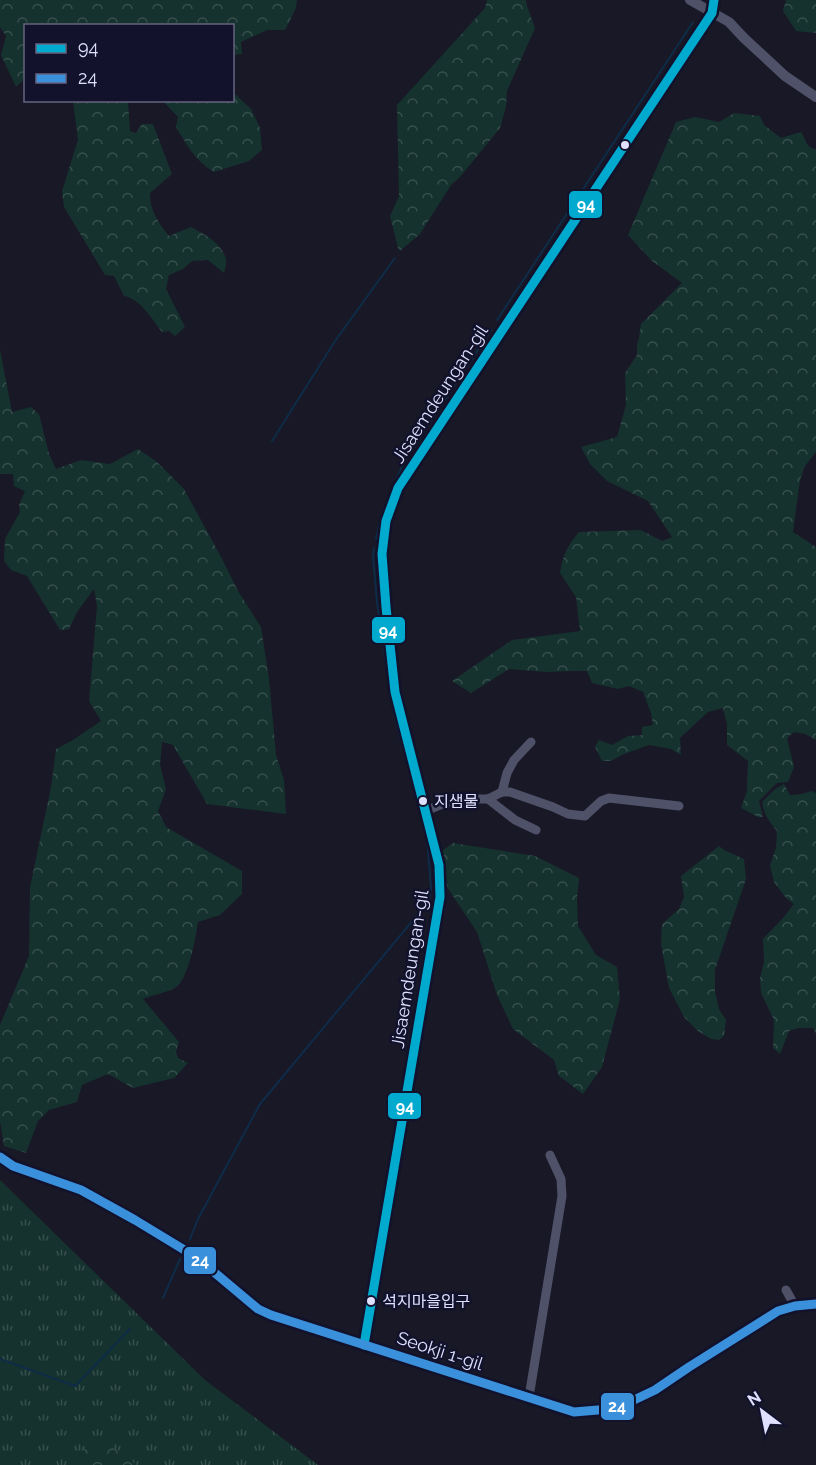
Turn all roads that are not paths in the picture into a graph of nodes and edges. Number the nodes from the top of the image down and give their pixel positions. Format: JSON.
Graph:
{"nodes":[{"id":1,"x":690,"y":0,"type":"edge"},
{"id":2,"x":714,"y":0,"type":"edge"},
{"id":3,"x":712,"y":12,"type":"junction"},
{"id":4,"x":816,"y":98,"type":"edge"},
{"id":5,"x":531,"y":742,"type":"dead end"},
{"id":6,"x":502,"y":792,"type":"junction"},
{"id":7,"x":488,"y":799,"type":"junction"},
{"id":8,"x":679,"y":806,"type":"dead end"},
{"id":9,"x":425,"y":811,"type":"junction"},
{"id":10,"x":536,"y":830,"type":"dead end"},
{"id":11,"x":550,"y":1155,"type":"dead end"},
{"id":12,"x":0,"y":1157,"type":"edge"},
{"id":13,"x":786,"y":1290,"type":"dead end"},
{"id":14,"x":816,"y":1304,"type":"edge"},
{"id":15,"x":795,"y":1306,"type":"junction"},
{"id":16,"x":364,"y":1345,"type":"junction"},
{"id":17,"x":529,"y":1397,"type":"junction"}],
"edges":[{"from":1,"to":3,"type":"street"},
{"from":2,"to":3,"type":"street","name":"Jisaemdeungan-gil"},
{"from":3,"to":4,"type":"street"},
{"from":3,"to":9,"type":"street","name":"Jisaemdeungan-gil"},
{"from":5,"to":6,"type":"street"},
{"from":6,"to":7,"type":"street"},
{"from":6,"to":8,"type":"street"},
{"from":7,"to":9,"type":"street"},
{"from":7,"to":10,"type":"street"},
{"from":9,"to":16,"type":"street","name":"Jisaemdeungan-gil"},
{"from":11,"to":17,"type":"street"},
{"from":12,"to":16,"type":"street","name":"Seokji 1-gil"},
{"from":13,"to":15,"type":"street"},
{"from":14,"to":15,"type":"street","name":"Seokji 1-gil"},
{"from":15,"to":17,"type":"street","name":"Seokji 1-gil"},
{"from":16,"to":17,"type":"street","name":"Seokji 1-gil"}]}
